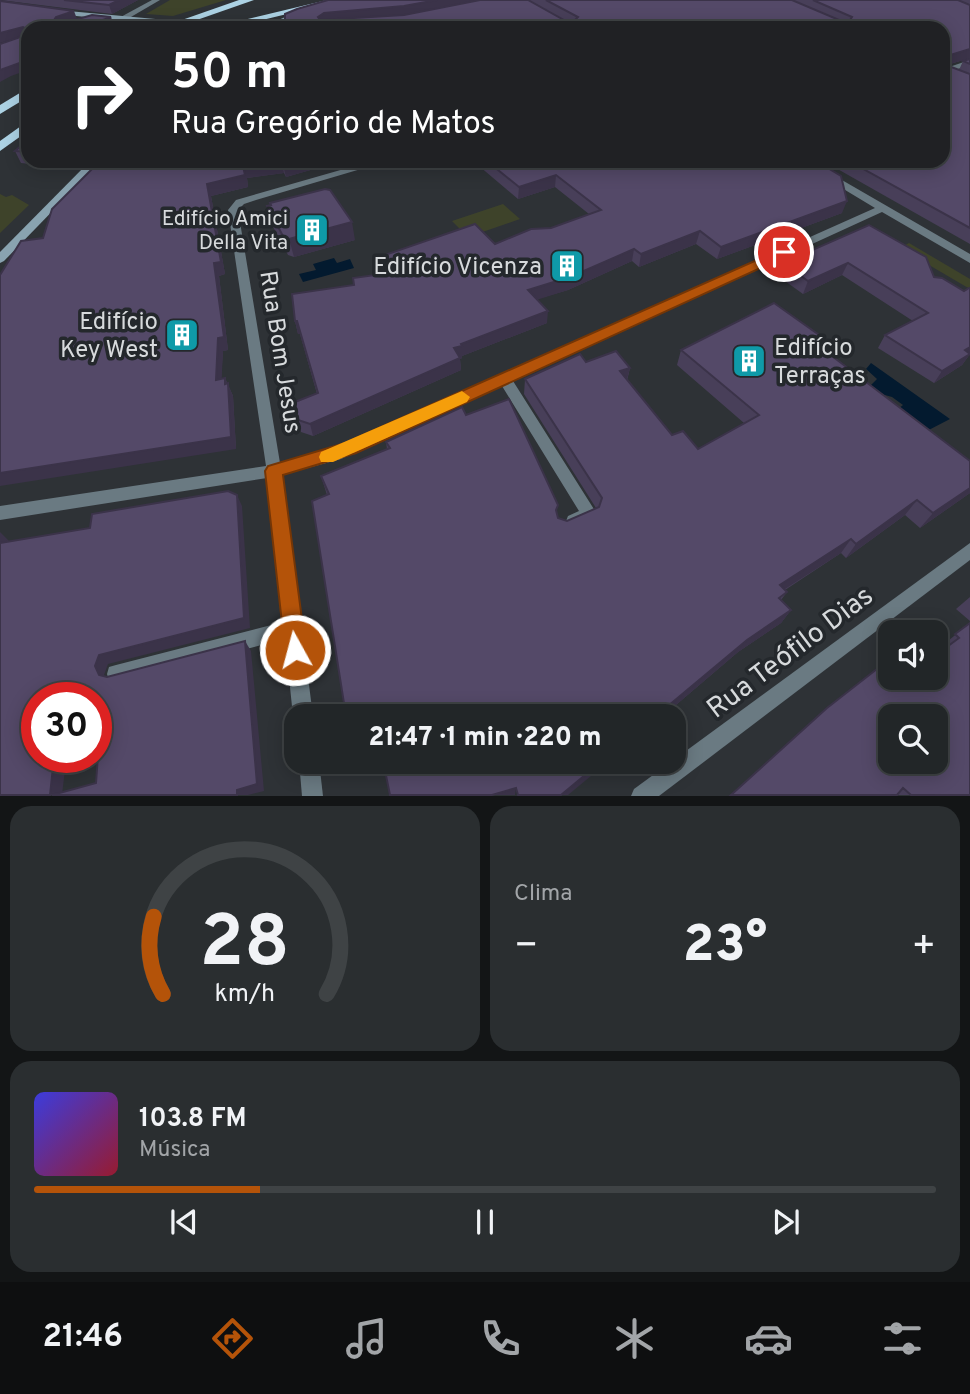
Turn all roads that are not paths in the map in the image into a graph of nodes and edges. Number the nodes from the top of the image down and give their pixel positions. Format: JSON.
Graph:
{"nodes":[{"id":1,"x":157,"y":0,"type":"edge"},
{"id":2,"x":249,"y":0,"type":"edge"},
{"id":3,"x":307,"y":0,"type":"edge"},
{"id":4,"x":340,"y":0,"type":"edge"},
{"id":5,"x":326,"y":4,"type":"junction"},
{"id":6,"x":49,"y":11,"type":"edge"},
{"id":7,"x":97,"y":17,"type":"junction"},
{"id":8,"x":86,"y":21,"type":"edge"},
{"id":9,"x":112,"y":21,"type":"edge"},
{"id":10,"x":127,"y":21,"type":"edge"},
{"id":11,"x":183,"y":21,"type":"edge"},
{"id":12,"x":240,"y":21,"type":"edge"},
{"id":13,"x":250,"y":21,"type":"edge"},
{"id":14,"x":282,"y":21,"type":"edge"},
{"id":15,"x":970,"y":62,"type":"edge"},
{"id":16,"x":950,"y":70,"type":"edge"},
{"id":17,"x":950,"y":74,"type":"edge"},
{"id":18,"x":958,"y":77,"type":"edge"},
{"id":19,"x":21,"y":96,"type":"edge"},
{"id":20,"x":0,"y":110,"type":"edge"},
{"id":21,"x":21,"y":130,"type":"edge"},
{"id":22,"x":0,"y":147,"type":"edge"},
{"id":23,"x":89,"y":168,"type":"edge"},
{"id":24,"x":358,"y":168,"type":"edge"},
{"id":25,"x":814,"y":168,"type":"edge"},
{"id":26,"x":883,"y":208,"type":"junction"},
{"id":27,"x":0,"y":259,"type":"edge"},
{"id":28,"x":970,"y":259,"type":"edge"},
{"id":29,"x":504,"y":378,"type":"junction"},
{"id":30,"x":274,"y":471,"type":"junction"},
{"id":31,"x":0,"y":513,"type":"edge"},
{"id":32,"x":564,"y":526,"type":"edge"},
{"id":33,"x":970,"y":550,"type":"edge"},
{"id":34,"x":293,"y":628,"type":"junction"},
{"id":35,"x":116,"y":674,"type":"edge"},
{"id":36,"x":302,"y":704,"type":"edge"},
{"id":37,"x":310,"y":774,"type":"edge"},
{"id":38,"x":313,"y":796,"type":"edge"},
{"id":39,"x":641,"y":796,"type":"edge"}],
"edges":[{"from":1,"to":10,"type":"street"},
{"from":2,"to":11,"type":"highway"},
{"from":3,"to":12,"type":"highway"},
{"from":4,"to":5,"type":"highway"},
{"from":5,"to":13,"type":"highway"},
{"from":5,"to":14,"type":"main road"},
{"from":6,"to":7,"type":"main road"},
{"from":7,"to":8,"type":"street"},
{"from":7,"to":9,"type":"main road"},
{"from":15,"to":16,"type":"street"},
{"from":17,"to":18,"type":"main road"},
{"from":19,"to":20,"type":"highway"},
{"from":21,"to":22,"type":"highway"},
{"from":23,"to":27,"type":"main road"},
{"from":24,"to":30,"type":"street","name":"Rua Bom Jesus"},
{"from":25,"to":26,"type":"street"},
{"from":26,"to":28,"type":"street"},
{"from":26,"to":29,"type":"street"},
{"from":29,"to":30,"type":"street"},
{"from":29,"to":32,"type":"street"},
{"from":30,"to":31,"type":"street"},
{"from":30,"to":34,"type":"street","name":"Rua Bom Jesus"},
{"from":33,"to":39,"type":"street","name":"Rua Teófilo Dias"},
{"from":34,"to":35,"type":"street"},
{"from":34,"to":36,"type":"street","name":"Rua Bom Jesus"},
{"from":37,"to":38,"type":"street"}]}
